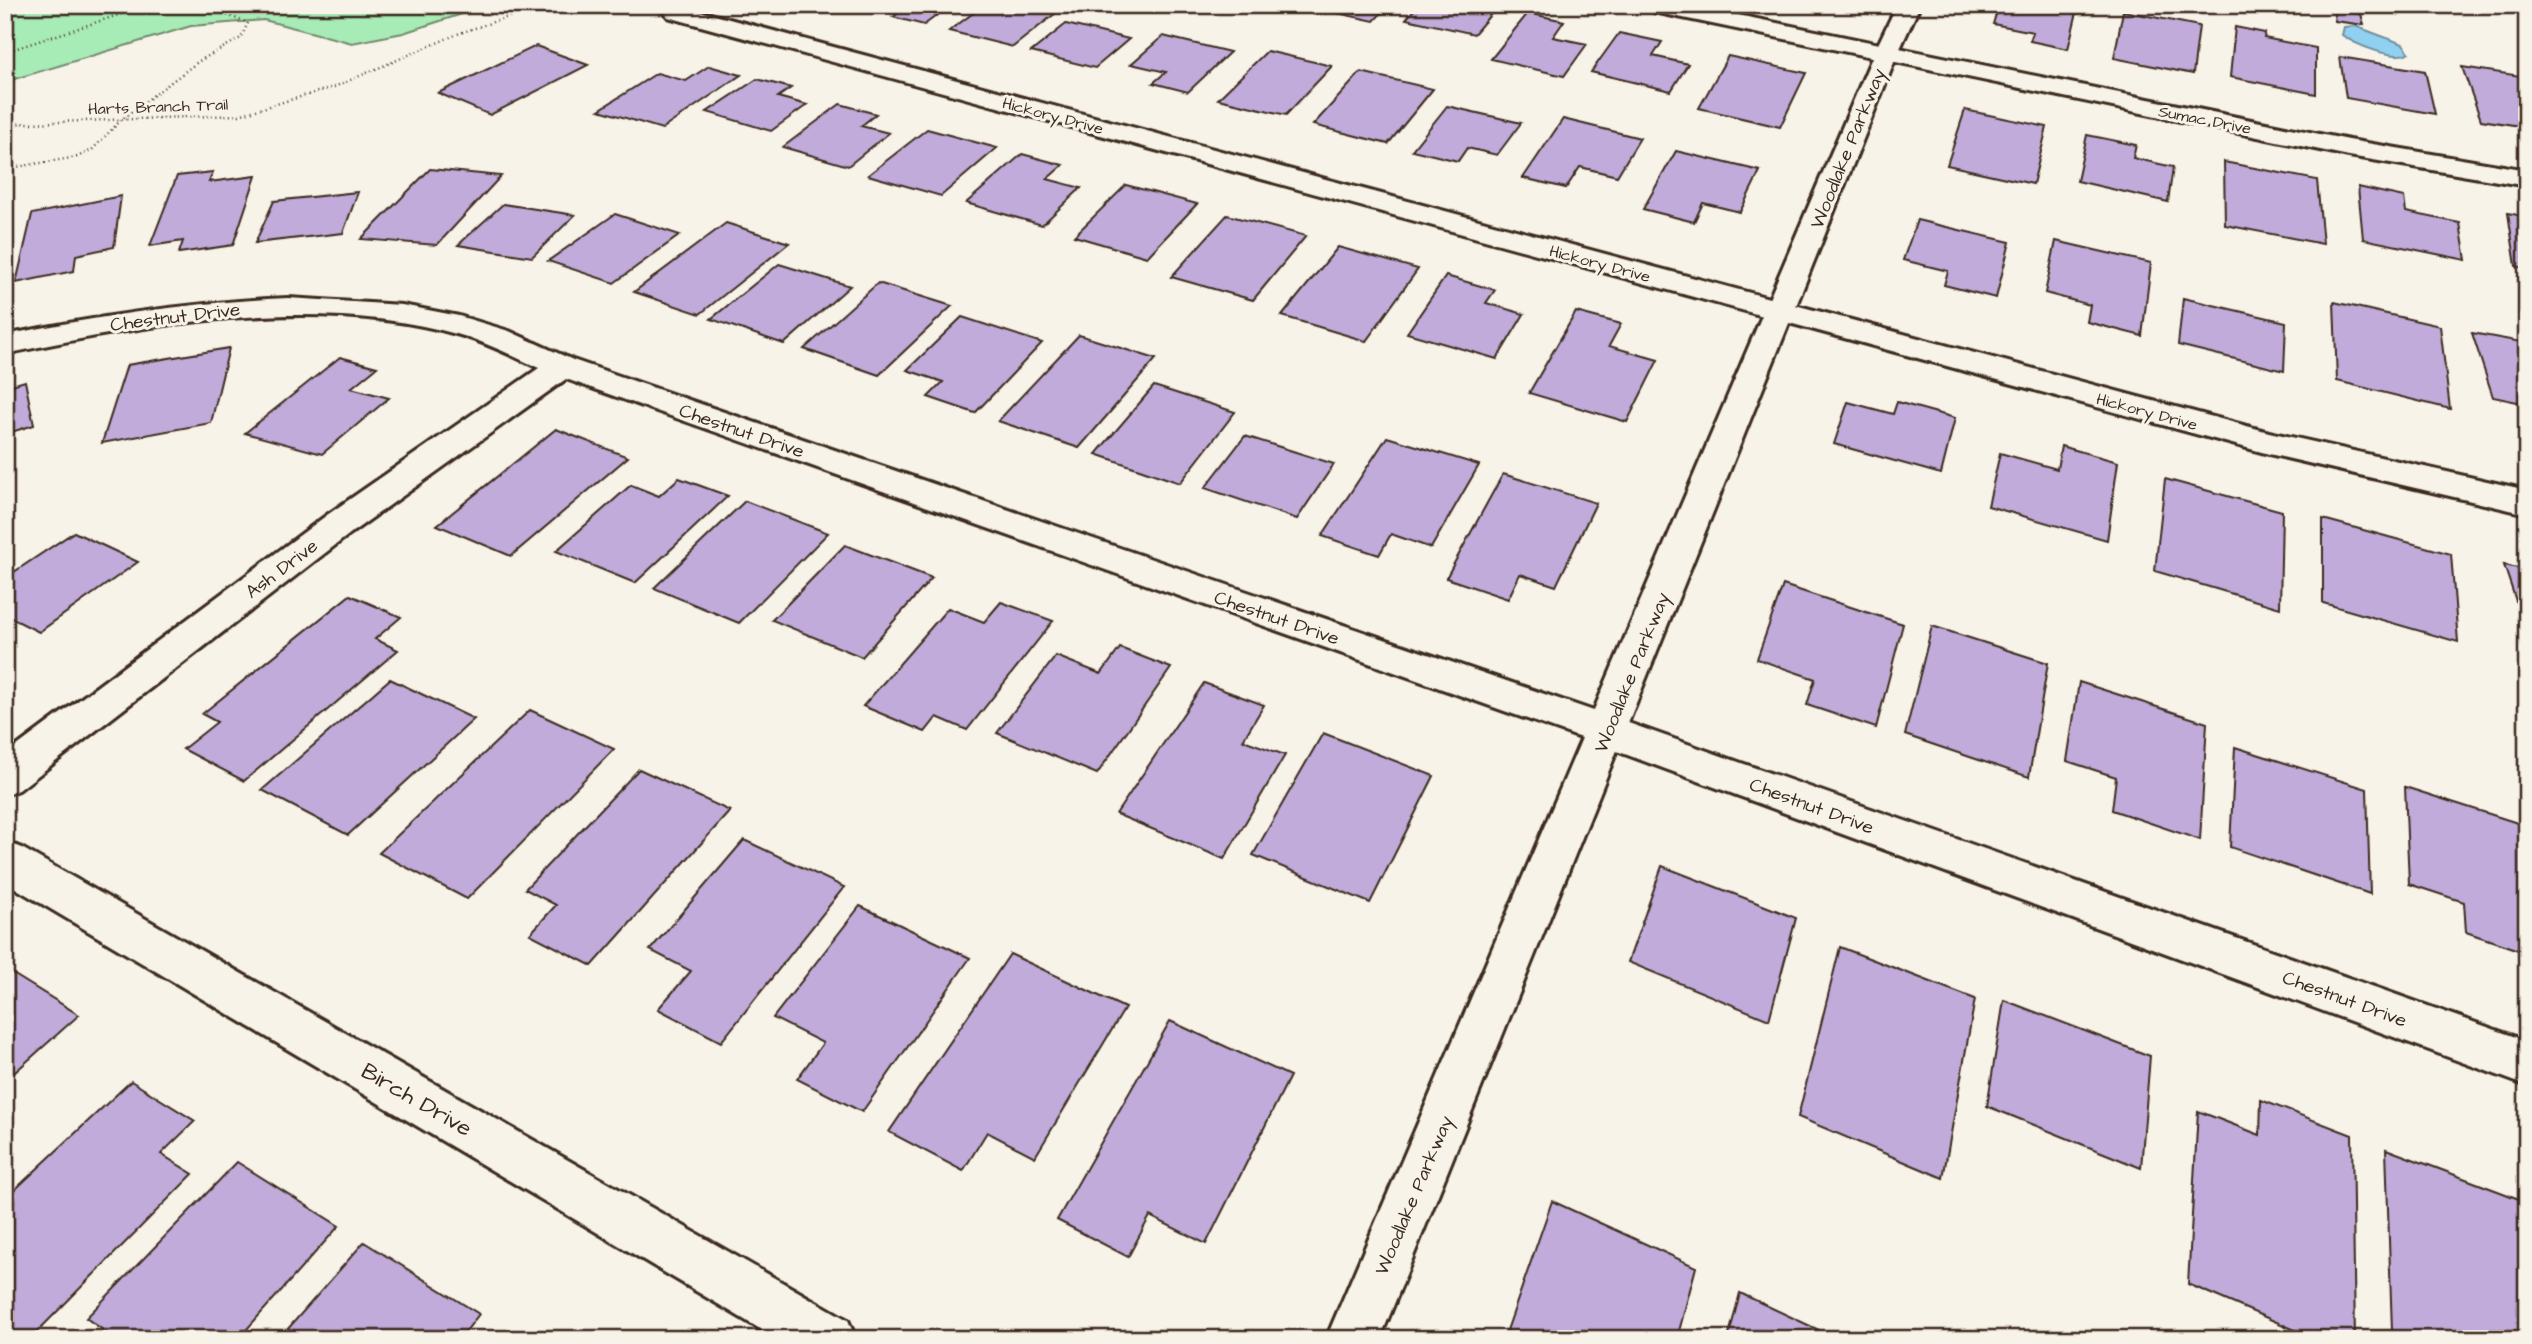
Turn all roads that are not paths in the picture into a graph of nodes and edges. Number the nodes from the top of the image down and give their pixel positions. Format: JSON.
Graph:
{"nodes":[{"id":1,"x":1654,"y":5,"type":"edge"},
{"id":2,"x":1909,"y":5,"type":"edge"},
{"id":3,"x":676,"y":12,"type":"dead end"},
{"id":4,"x":1885,"y":55,"type":"junction"},
{"id":5,"x":2527,"y":178,"type":"edge"},
{"id":6,"x":1779,"y":312,"type":"junction"},
{"id":7,"x":5,"y":345,"type":"edge"},
{"id":8,"x":562,"y":367,"type":"junction"},
{"id":9,"x":2527,"y":502,"type":"edge"},
{"id":10,"x":1606,"y":731,"type":"junction"},
{"id":11,"x":5,"y":778,"type":"edge"},
{"id":12,"x":5,"y":860,"type":"edge"},
{"id":13,"x":2527,"y":1064,"type":"edge"},
{"id":14,"x":829,"y":1339,"type":"edge"},
{"id":15,"x":1353,"y":1339,"type":"edge"}],
"edges":[{"from":1,"to":4,"type":"street","name":"Sumac Drive"},
{"from":2,"to":4,"type":"street","name":"Woodlake Parkway"},
{"from":3,"to":6,"type":"street","name":"Hickory Drive"},
{"from":4,"to":5,"type":"street","name":"Sumac Drive"},
{"from":4,"to":6,"type":"street","name":"Woodlake Parkway"},
{"from":6,"to":9,"type":"street","name":"Hickory Drive"},
{"from":6,"to":10,"type":"street","name":"Woodlake Parkway"},
{"from":7,"to":8,"type":"street","name":"Chestnut Drive"},
{"from":8,"to":10,"type":"street","name":"Chestnut Drive"},
{"from":8,"to":11,"type":"street","name":"Ash Drive"},
{"from":10,"to":13,"type":"street","name":"Chestnut Drive"},
{"from":10,"to":15,"type":"street","name":"Woodlake Parkway"},
{"from":12,"to":14,"type":"street","name":"Birch Drive"}]}
